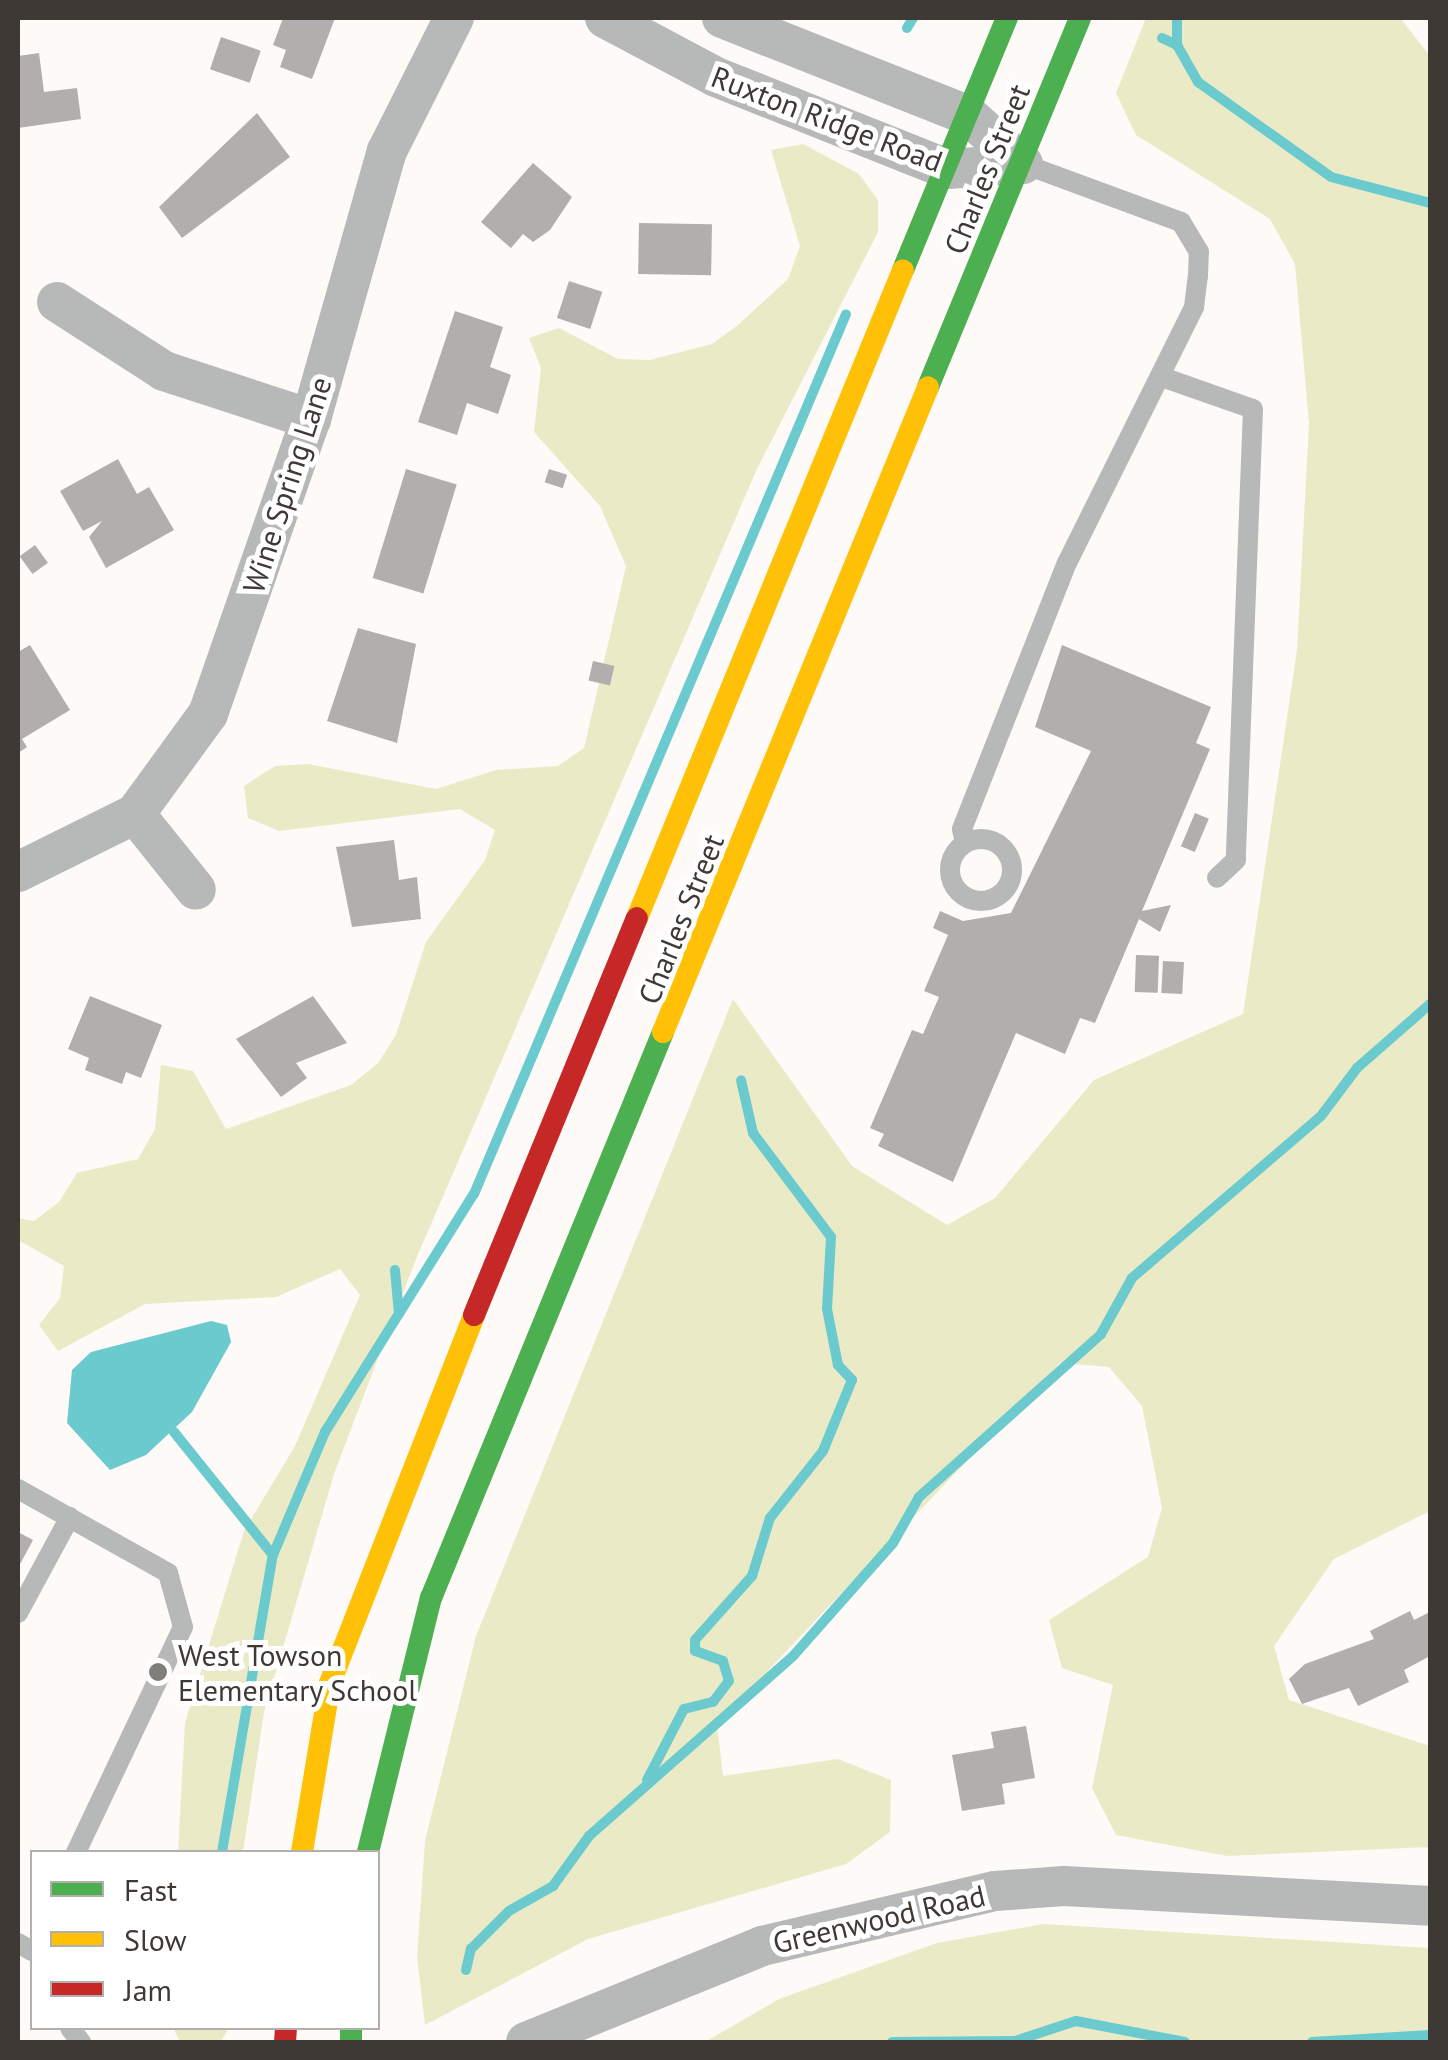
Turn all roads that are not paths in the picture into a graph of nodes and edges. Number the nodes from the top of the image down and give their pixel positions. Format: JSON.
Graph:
{"nodes":[{"id":1,"x":454,"y":18,"type":"edge"},
{"id":2,"x":605,"y":18,"type":"edge"},
{"id":3,"x":722,"y":18,"type":"edge"},
{"id":4,"x":1006,"y":18,"type":"edge"},
{"id":5,"x":1080,"y":18,"type":"edge"},
{"id":6,"x":969,"y":116,"type":"junction"},
{"id":7,"x":1023,"y":164,"type":"junction"},
{"id":8,"x":947,"y":169,"type":"junction"},
{"id":9,"x":57,"y":302,"type":"dead end"},
{"id":10,"x":1162,"y":378,"type":"junction"},
{"id":11,"x":311,"y":418,"type":"junction"},
{"id":12,"x":135,"y":814,"type":"junction"},
{"id":13,"x":965,"y":843,"type":"dead end"},
{"id":14,"x":18,"y":872,"type":"edge"},
{"id":15,"x":1216,"y":878,"type":"dead end"},
{"id":16,"x":196,"y":890,"type":"dead end"},
{"id":17,"x":18,"y":1488,"type":"edge"},
{"id":18,"x":70,"y":1517,"type":"junction"},
{"id":19,"x":18,"y":1613,"type":"edge"},
{"id":20,"x":77,"y":1850,"type":"edge"},
{"id":21,"x":302,"y":1850,"type":"edge"},
{"id":22,"x":368,"y":1850,"type":"edge"},
{"id":23,"x":1430,"y":1906,"type":"edge"},
{"id":24,"x":526,"y":2042,"type":"edge"}],
"edges":[{"from":1,"to":11,"type":"street","name":"Wine Spring Lane"},
{"from":2,"to":8,"type":"street","name":"Ruxton Ridge Road"},
{"from":3,"to":6,"type":"street","name":"Ruxton Ridge Road"},
{"from":4,"to":6,"type":"main road","name":"Charles Street"},
{"from":5,"to":7,"type":"main road","name":"Charles Street"},
{"from":6,"to":7,"type":"street","name":"Ruxton Ridge Road"},
{"from":6,"to":8,"type":"main road","name":"Charles Street"},
{"from":7,"to":8,"type":"street","name":"Ruxton Ridge Road"},
{"from":7,"to":10,"type":"lane"},
{"from":7,"to":22,"type":"main road","name":"Charles Street"},
{"from":8,"to":21,"type":"main road","name":"Charles Street"},
{"from":9,"to":11,"type":"street"},
{"from":10,"to":13,"type":"lane"},
{"from":10,"to":15,"type":"lane"},
{"from":11,"to":12,"type":"street","name":"Wine Spring Lane"},
{"from":12,"to":14,"type":"street","name":"Wine Spring Lane"},
{"from":12,"to":16,"type":"street"},
{"from":17,"to":18,"type":"lane"},
{"from":18,"to":19,"type":"lane"},
{"from":18,"to":20,"type":"lane"},
{"from":23,"to":24,"type":"street","name":"Greenwood Road"}]}
